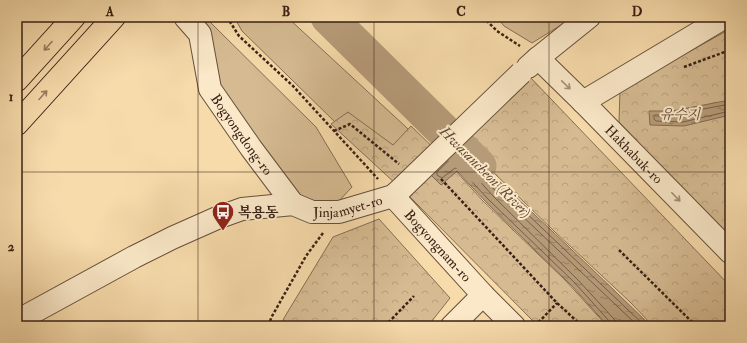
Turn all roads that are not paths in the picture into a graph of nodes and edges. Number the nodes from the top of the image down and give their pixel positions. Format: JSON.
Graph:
{"nodes":[{"id":1,"x":74,"y":17,"type":"edge"},
{"id":2,"x":114,"y":17,"type":"edge"},
{"id":3,"x":185,"y":17,"type":"edge"},
{"id":4,"x":589,"y":17,"type":"edge"},
{"id":5,"x":725,"y":17,"type":"edge"},
{"id":6,"x":538,"y":58,"type":"junction"},
{"id":7,"x":17,"y":80,"type":"edge"},
{"id":8,"x":583,"y":102,"type":"junction"},
{"id":9,"x":17,"y":124,"type":"edge"},
{"id":10,"x":397,"y":192,"type":"junction"},
{"id":11,"x":293,"y":204,"type":"junction"},
{"id":12,"x":730,"y":252,"type":"edge"},
{"id":13,"x":483,"y":295,"type":"junction"},
{"id":14,"x":17,"y":321,"type":"edge"},
{"id":15,"x":452,"y":326,"type":"edge"},
{"id":16,"x":514,"y":326,"type":"edge"}],
"edges":[{"from":1,"to":7,"type":"highway","one_way":true},
{"from":9,"to":2,"type":"highway","one_way":true},
{"from":3,"to":11,"type":"street","name":"Bogyongdong-ro"},
{"from":4,"to":6,"type":"street","name":"Jinjamyet-ro"},
{"from":5,"to":8,"type":"street"},
{"from":6,"to":8,"type":"street","name":"Hakhabuk-ro","one_way":true},
{"from":6,"to":10,"type":"street","name":"Jinjamyet-ro","bridge":true},
{"from":8,"to":12,"type":"street","name":"Hakhabuk-ro","one_way":true},
{"from":10,"to":11,"type":"street","name":"Jinjamyet-ro"},
{"from":10,"to":13,"type":"street","name":"Bogyongnam-ro"},
{"from":11,"to":14,"type":"street","name":"Jinjamyet-ro"},
{"from":13,"to":15,"type":"street"},
{"from":13,"to":16,"type":"street","name":"Bogyongnam-ro"}]}
